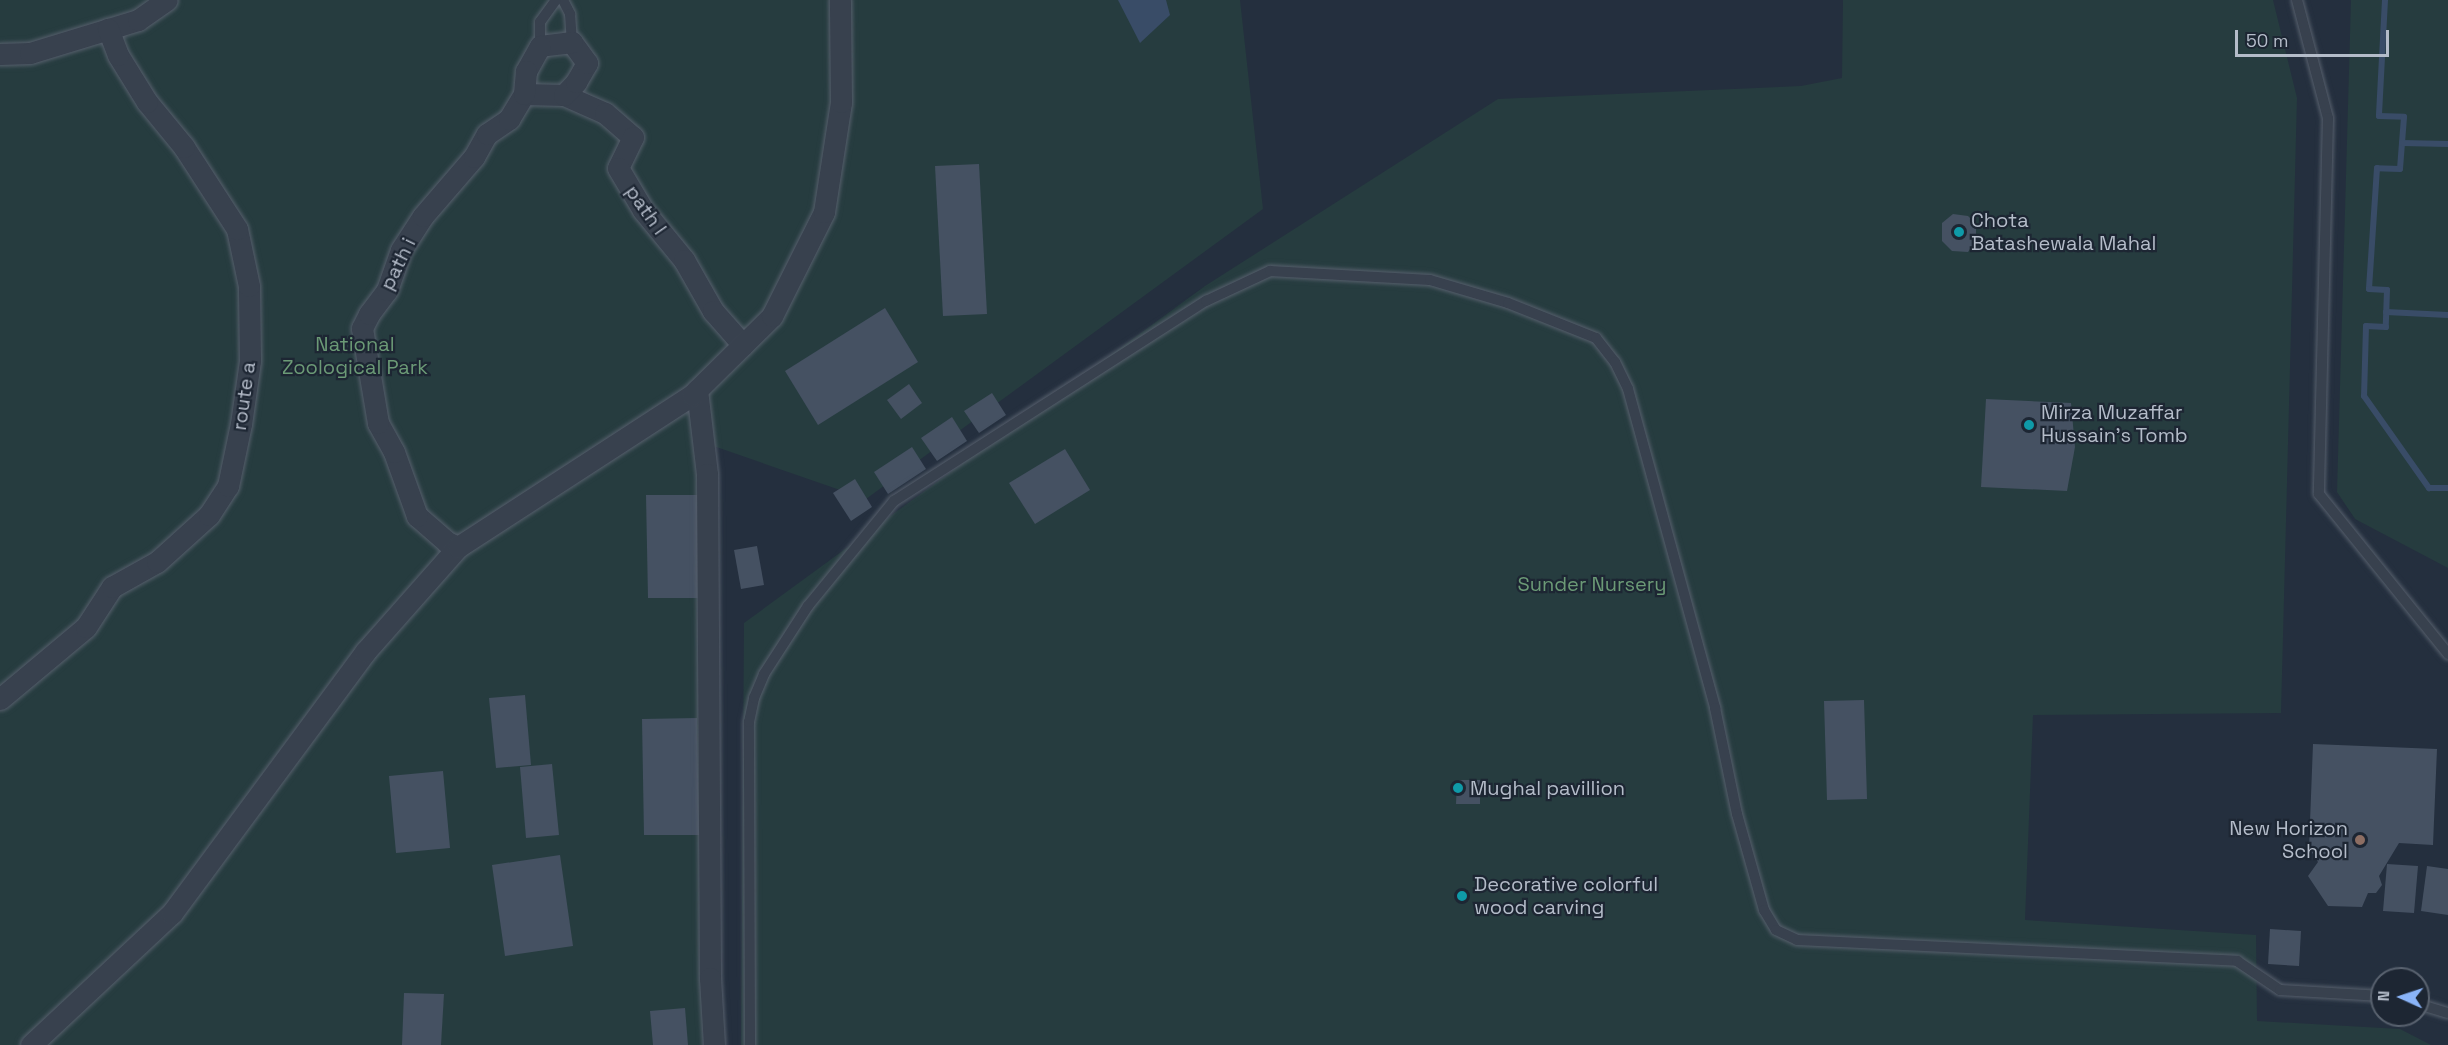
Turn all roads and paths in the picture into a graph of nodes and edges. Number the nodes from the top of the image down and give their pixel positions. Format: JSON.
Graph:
{"nodes":[{"id":1,"x":167,"y":0,"type":"edge"},
{"id":2,"x":556,"y":0,"type":"edge"},
{"id":3,"x":563,"y":0,"type":"edge"},
{"id":4,"x":840,"y":0,"type":"edge"},
{"id":5,"x":2297,"y":0,"type":"edge"},
{"id":6,"x":108,"y":29,"type":"junction"},
{"id":7,"x":572,"y":42,"type":"junction"},
{"id":8,"x":540,"y":46,"type":"junction"},
{"id":9,"x":0,"y":54,"type":"edge"},
{"id":10,"x":524,"y":94,"type":"junction"},
{"id":11,"x":564,"y":95,"type":"junction"},
{"id":12,"x":743,"y":345,"type":"junction"},
{"id":13,"x":697,"y":390,"type":"junction"},
{"id":14,"x":458,"y":547,"type":"junction"},
{"id":15,"x":2448,"y":654,"type":"edge"},
{"id":16,"x":0,"y":699,"type":"edge"},
{"id":17,"x":2370,"y":995,"type":"edge"},
{"id":18,"x":2430,"y":1006,"type":"joint"},
{"id":19,"x":2448,"y":1013,"type":"edge"},
{"id":20,"x":2448,"y":1019,"type":"edge"},
{"id":21,"x":31,"y":1045,"type":"edge"},
{"id":22,"x":714,"y":1045,"type":"edge"},
{"id":23,"x":750,"y":1045,"type":"edge"}],
"edges":[{"from":1,"to":6,"type":"street"},
{"from":2,"to":8,"type":"lane"},
{"from":3,"to":7,"type":"lane"},
{"from":4,"to":12,"type":"street"},
{"from":5,"to":15,"type":"lane"},
{"from":6,"to":9,"type":"street"},
{"from":6,"to":16,"type":"street","name":"route a"},
{"from":7,"to":8,"type":"street"},
{"from":7,"to":11,"type":"street"},
{"from":8,"to":10,"type":"street","name":"path i"},
{"from":10,"to":11,"type":"street"},
{"from":10,"to":14,"type":"street","name":"path i"},
{"from":11,"to":12,"type":"street","name":"path l"},
{"from":12,"to":13,"type":"street"},
{"from":13,"to":14,"type":"street"},
{"from":13,"to":22,"type":"street"},
{"from":14,"to":21,"type":"street"},
{"from":17,"to":23,"type":"lane"},
{"from":18,"to":19,"type":"lane"},
{"from":18,"to":20,"type":"lane"}]}
